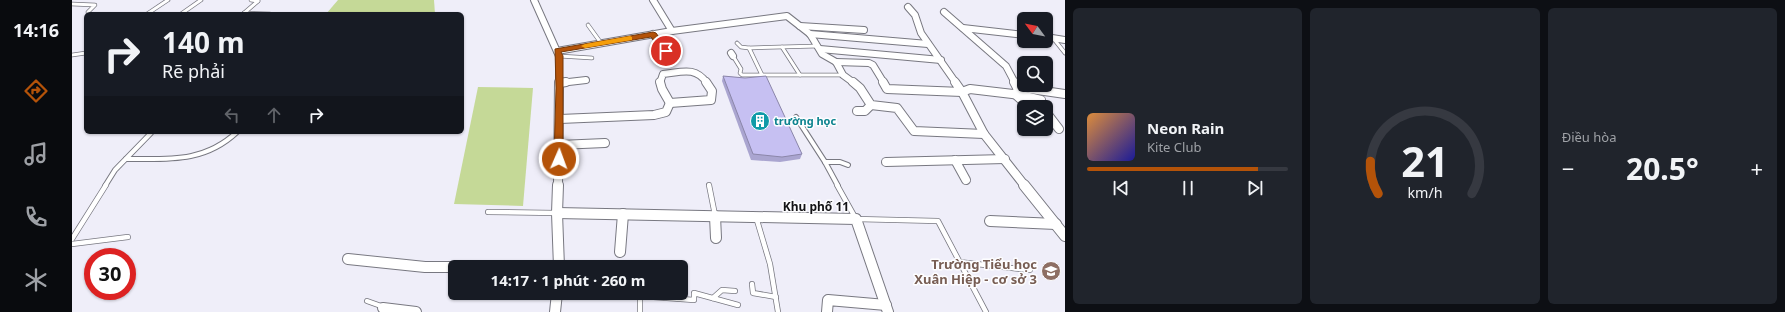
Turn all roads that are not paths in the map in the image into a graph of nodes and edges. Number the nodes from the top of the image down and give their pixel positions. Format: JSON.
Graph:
{"nodes":[{"id":1,"x":168,"y":0,"type":"edge"},
{"id":2,"x":201,"y":0,"type":"edge"},
{"id":3,"x":251,"y":0,"type":"edge"},
{"id":4,"x":534,"y":0,"type":"edge"},
{"id":5,"x":653,"y":0,"type":"edge"},
{"id":6,"x":72,"y":4,"type":"edge"},
{"id":7,"x":908,"y":7,"type":"dead end"},
{"id":8,"x":88,"y":12,"type":"dead end"},
{"id":9,"x":150,"y":12,"type":"edge"},
{"id":10,"x":183,"y":12,"type":"edge"},
{"id":11,"x":244,"y":12,"type":"edge"},
{"id":12,"x":944,"y":12,"type":"dead end"},
{"id":13,"x":588,"y":25,"type":"dead end"},
{"id":14,"x":800,"y":26,"type":"junction"},
{"id":15,"x":963,"y":28,"type":"junction"},
{"id":16,"x":864,"y":30,"type":"dead end"},
{"id":17,"x":672,"y":31,"type":"junction"},
{"id":18,"x":653,"y":34,"type":"junction"},
{"id":19,"x":810,"y":34,"type":"junction"},
{"id":20,"x":1017,"y":34,"type":"edge"},
{"id":21,"x":1053,"y":38,"type":"joint"},
{"id":22,"x":1065,"y":40,"type":"edge"},
{"id":23,"x":601,"y":43,"type":"junction"},
{"id":24,"x":737,"y":43,"type":"dead end"},
{"id":25,"x":928,"y":44,"type":"junction"},
{"id":26,"x":782,"y":47,"type":"junction"},
{"id":27,"x":749,"y":48,"type":"junction"},
{"id":28,"x":819,"y":48,"type":"junction"},
{"id":29,"x":666,"y":51,"type":"dead end"},
{"id":30,"x":84,"y":53,"type":"edge"},
{"id":31,"x":558,"y":53,"type":"junction"},
{"id":32,"x":1065,"y":53,"type":"edge"},
{"id":33,"x":72,"y":55,"type":"edge"},
{"id":34,"x":732,"y":55,"type":"dead end"},
{"id":35,"x":592,"y":58,"type":"dead end"},
{"id":36,"x":940,"y":60,"type":"junction"},
{"id":37,"x":836,"y":62,"type":"junction"},
{"id":38,"x":762,"y":75,"type":"junction"},
{"id":39,"x":800,"y":75,"type":"junction"},
{"id":40,"x":843,"y":76,"type":"junction"},
{"id":41,"x":586,"y":80,"type":"dead end"},
{"id":42,"x":560,"y":83,"type":"junction"},
{"id":43,"x":962,"y":92,"type":"junction"},
{"id":44,"x":1018,"y":93,"type":"junction"},
{"id":45,"x":1065,"y":94,"type":"edge"},
{"id":46,"x":1023,"y":100,"type":"edge"},
{"id":47,"x":1041,"y":100,"type":"dead end"},
{"id":48,"x":670,"y":103,"type":"junction"},
{"id":49,"x":871,"y":105,"type":"junction"},
{"id":50,"x":857,"y":111,"type":"dead end"},
{"id":51,"x":796,"y":117,"type":"dead end"},
{"id":52,"x":560,"y":119,"type":"junction"},
{"id":53,"x":1053,"y":121,"type":"edge"},
{"id":54,"x":1059,"y":129,"type":"dead end"},
{"id":55,"x":149,"y":134,"type":"edge"},
{"id":56,"x":235,"y":134,"type":"edge"},
{"id":57,"x":984,"y":134,"type":"junction"},
{"id":58,"x":605,"y":143,"type":"dead end"},
{"id":59,"x":559,"y":145,"type":"junction"},
{"id":60,"x":126,"y":159,"type":"junction"},
{"id":61,"x":1005,"y":159,"type":"junction"},
{"id":62,"x":955,"y":160,"type":"junction"},
{"id":63,"x":826,"y":162,"type":"junction"},
{"id":64,"x":886,"y":162,"type":"dead end"},
{"id":65,"x":848,"y":166,"type":"dead end"},
{"id":66,"x":966,"y":180,"type":"dead end"},
{"id":67,"x":709,"y":184,"type":"dead end"},
{"id":68,"x":488,"y":212,"type":"dead end"},
{"id":69,"x":557,"y":213,"type":"junction"},
{"id":70,"x":623,"y":214,"type":"junction"},
{"id":71,"x":715,"y":216,"type":"junction"},
{"id":72,"x":755,"y":217,"type":"junction"},
{"id":73,"x":856,"y":219,"type":"junction"},
{"id":74,"x":990,"y":221,"type":"dead end"},
{"id":75,"x":1056,"y":224,"type":"junction"},
{"id":76,"x":1065,"y":236,"type":"edge"},
{"id":77,"x":128,"y":237,"type":"dead end"},
{"id":78,"x":716,"y":238,"type":"dead end"},
{"id":79,"x":72,"y":239,"type":"edge"},
{"id":80,"x":72,"y":244,"type":"edge"},
{"id":81,"x":620,"y":252,"type":"dead end"},
{"id":82,"x":348,"y":259,"type":"dead end"},
{"id":83,"x":559,"y":260,"type":"edge"},
{"id":84,"x":959,"y":262,"type":"junction"},
{"id":85,"x":448,"y":267,"type":"edge"},
{"id":86,"x":1030,"y":270,"type":"dead end"},
{"id":87,"x":752,"y":284,"type":"dead end"},
{"id":88,"x":735,"y":291,"type":"dead end"},
{"id":89,"x":776,"y":297,"type":"junction"},
{"id":90,"x":713,"y":298,"type":"junction"},
{"id":91,"x":556,"y":300,"type":"edge"},
{"id":92,"x":367,"y":301,"type":"dead end"},
{"id":93,"x":738,"y":305,"type":"dead end"},
{"id":94,"x":382,"y":308,"type":"joint"},
{"id":95,"x":888,"y":309,"type":"edge"},
{"id":96,"x":416,"y":312,"type":"edge"},
{"id":97,"x":555,"y":312,"type":"edge"},
{"id":98,"x":640,"y":312,"type":"edge"},
{"id":99,"x":778,"y":312,"type":"edge"},
{"id":100,"x":827,"y":312,"type":"edge"},
{"id":101,"x":986,"y":312,"type":"edge"}],
"edges":[{"from":1,"to":9,"type":"lane"},
{"from":2,"to":10,"type":"lane"},
{"from":3,"to":11,"type":"lane"},
{"from":4,"to":31,"type":"street"},
{"from":5,"to":17,"type":"street"},
{"from":6,"to":8,"type":"lane"},
{"from":7,"to":25,"type":"street"},
{"from":12,"to":15,"type":"street"},
{"from":13,"to":23,"type":"lane"},
{"from":14,"to":16,"type":"street"},
{"from":14,"to":17,"type":"street"},
{"from":14,"to":19,"type":"street"},
{"from":15,"to":20,"type":"street"},
{"from":15,"to":44,"type":"street"},
{"from":17,"to":18,"type":"street"},
{"from":18,"to":23,"type":"street"},
{"from":18,"to":29,"type":"street"},
{"from":19,"to":25,"type":"street"},
{"from":19,"to":28,"type":"street"},
{"from":21,"to":22,"type":"street"},
{"from":21,"to":32,"type":"lane"},
{"from":23,"to":31,"type":"street"},
{"from":24,"to":27,"type":"lane"},
{"from":25,"to":36,"type":"street"},
{"from":26,"to":27,"type":"lane"},
{"from":26,"to":28,"type":"lane"},
{"from":26,"to":39,"type":"lane"},
{"from":27,"to":38,"type":"lane"},
{"from":28,"to":36,"type":"street"},
{"from":28,"to":37,"type":"street"},
{"from":30,"to":33,"type":"lane"},
{"from":31,"to":35,"type":"lane"},
{"from":31,"to":42,"type":"street"},
{"from":34,"to":38,"type":"lane"},
{"from":36,"to":43,"type":"street"},
{"from":37,"to":40,"type":"street"},
{"from":37,"to":43,"type":"street"},
{"from":38,"to":39,"type":"lane"},
{"from":39,"to":40,"type":"lane"},
{"from":40,"to":49,"type":"street"},
{"from":41,"to":42,"type":"street"},
{"from":42,"to":52,"type":"street"},
{"from":43,"to":44,"type":"street"},
{"from":43,"to":57,"type":"street"},
{"from":44,"to":45,"type":"street"},
{"from":44,"to":46,"type":"street"},
{"from":44,"to":47,"type":"street"},
{"from":48,"to":48,"type":"street"},
{"from":48,"to":52,"type":"street"},
{"from":49,"to":50,"type":"street"},
{"from":49,"to":57,"type":"street"},
{"from":51,"to":63,"type":"lane"},
{"from":52,"to":59,"type":"street"},
{"from":53,"to":54,"type":"street"},
{"from":55,"to":60,"type":"lane"},
{"from":56,"to":60,"type":"lane"},
{"from":57,"to":61,"type":"street"},
{"from":58,"to":59,"type":"street"},
{"from":59,"to":69,"type":"street"},
{"from":60,"to":79,"type":"lane"},
{"from":61,"to":62,"type":"street"},
{"from":61,"to":75,"type":"street"},
{"from":62,"to":64,"type":"street"},
{"from":62,"to":66,"type":"street"},
{"from":63,"to":65,"type":"lane"},
{"from":63,"to":73,"type":"lane"},
{"from":67,"to":71,"type":"lane"},
{"from":68,"to":69,"type":"lane"},
{"from":69,"to":70,"type":"street"},
{"from":69,"to":83,"type":"street"},
{"from":70,"to":71,"type":"street"},
{"from":70,"to":81,"type":"street"},
{"from":71,"to":72,"type":"street"},
{"from":71,"to":78,"type":"street"},
{"from":72,"to":73,"type":"street"},
{"from":72,"to":89,"type":"lane"},
{"from":73,"to":84,"type":"lane"},
{"from":73,"to":95,"type":"street"},
{"from":74,"to":75,"type":"street"},
{"from":75,"to":76,"type":"street"},
{"from":77,"to":80,"type":"lane"},
{"from":82,"to":85,"type":"street"},
{"from":84,"to":86,"type":"lane"},
{"from":84,"to":101,"type":"lane"},
{"from":87,"to":89,"type":"lane"},
{"from":88,"to":90,"type":"lane"},
{"from":89,"to":99,"type":"lane"},
{"from":90,"to":93,"type":"lane"},
{"from":90,"to":98,"type":"lane"},
{"from":91,"to":97,"type":"street"},
{"from":92,"to":94,"type":"lane"},
{"from":94,"to":96,"type":"street"},
{"from":95,"to":100,"type":"street"}]}
